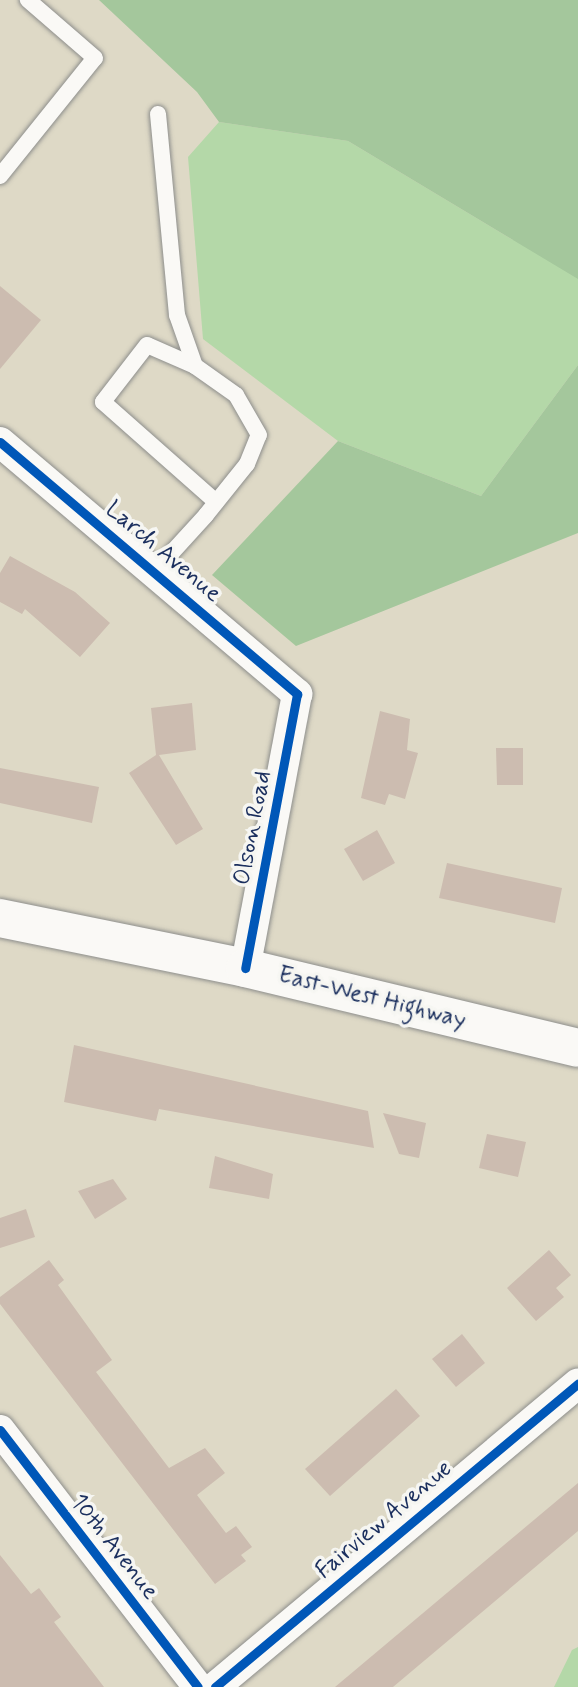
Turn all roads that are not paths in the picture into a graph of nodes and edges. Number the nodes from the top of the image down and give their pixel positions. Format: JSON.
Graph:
{"nodes":[{"id":1,"x":28,"y":0,"type":"edge"},
{"id":2,"x":158,"y":114,"type":"dead end"},
{"id":3,"x":0,"y":176,"type":"edge"},
{"id":4,"x":195,"y":366,"type":"junction"},
{"id":5,"x":1,"y":444,"type":"edge"},
{"id":6,"x":216,"y":502,"type":"junction"},
{"id":7,"x":156,"y":570,"type":"junction"},
{"id":8,"x":298,"y":694,"type":"joint"},
{"id":9,"x":0,"y":918,"type":"edge"},
{"id":10,"x":245,"y":968,"type":"junction"},
{"id":11,"x":578,"y":1048,"type":"edge"},
{"id":12,"x":578,"y":1383,"type":"edge"},
{"id":13,"x":0,"y":1430,"type":"edge"},
{"id":14,"x":198,"y":1687,"type":"edge"},
{"id":15,"x":215,"y":1687,"type":"edge"}],
"edges":[{"from":1,"to":3,"type":"lane"},
{"from":2,"to":4,"type":"lane"},
{"from":4,"to":6,"type":"lane"},
{"from":4,"to":6,"type":"lane"},
{"from":5,"to":7,"type":"street","name":"Larch Avenue"},
{"from":6,"to":7,"type":"lane"},
{"from":7,"to":8,"type":"street","name":"Larch Avenue"},
{"from":8,"to":10,"type":"street","name":"Olson Road"},
{"from":9,"to":10,"type":"main road","name":"East-West Highway"},
{"from":10,"to":11,"type":"main road","name":"East-West Highway"},
{"from":12,"to":15,"type":"street","name":"Fairview Avenue"},
{"from":13,"to":14,"type":"street","name":"10th Avenue"}]}
